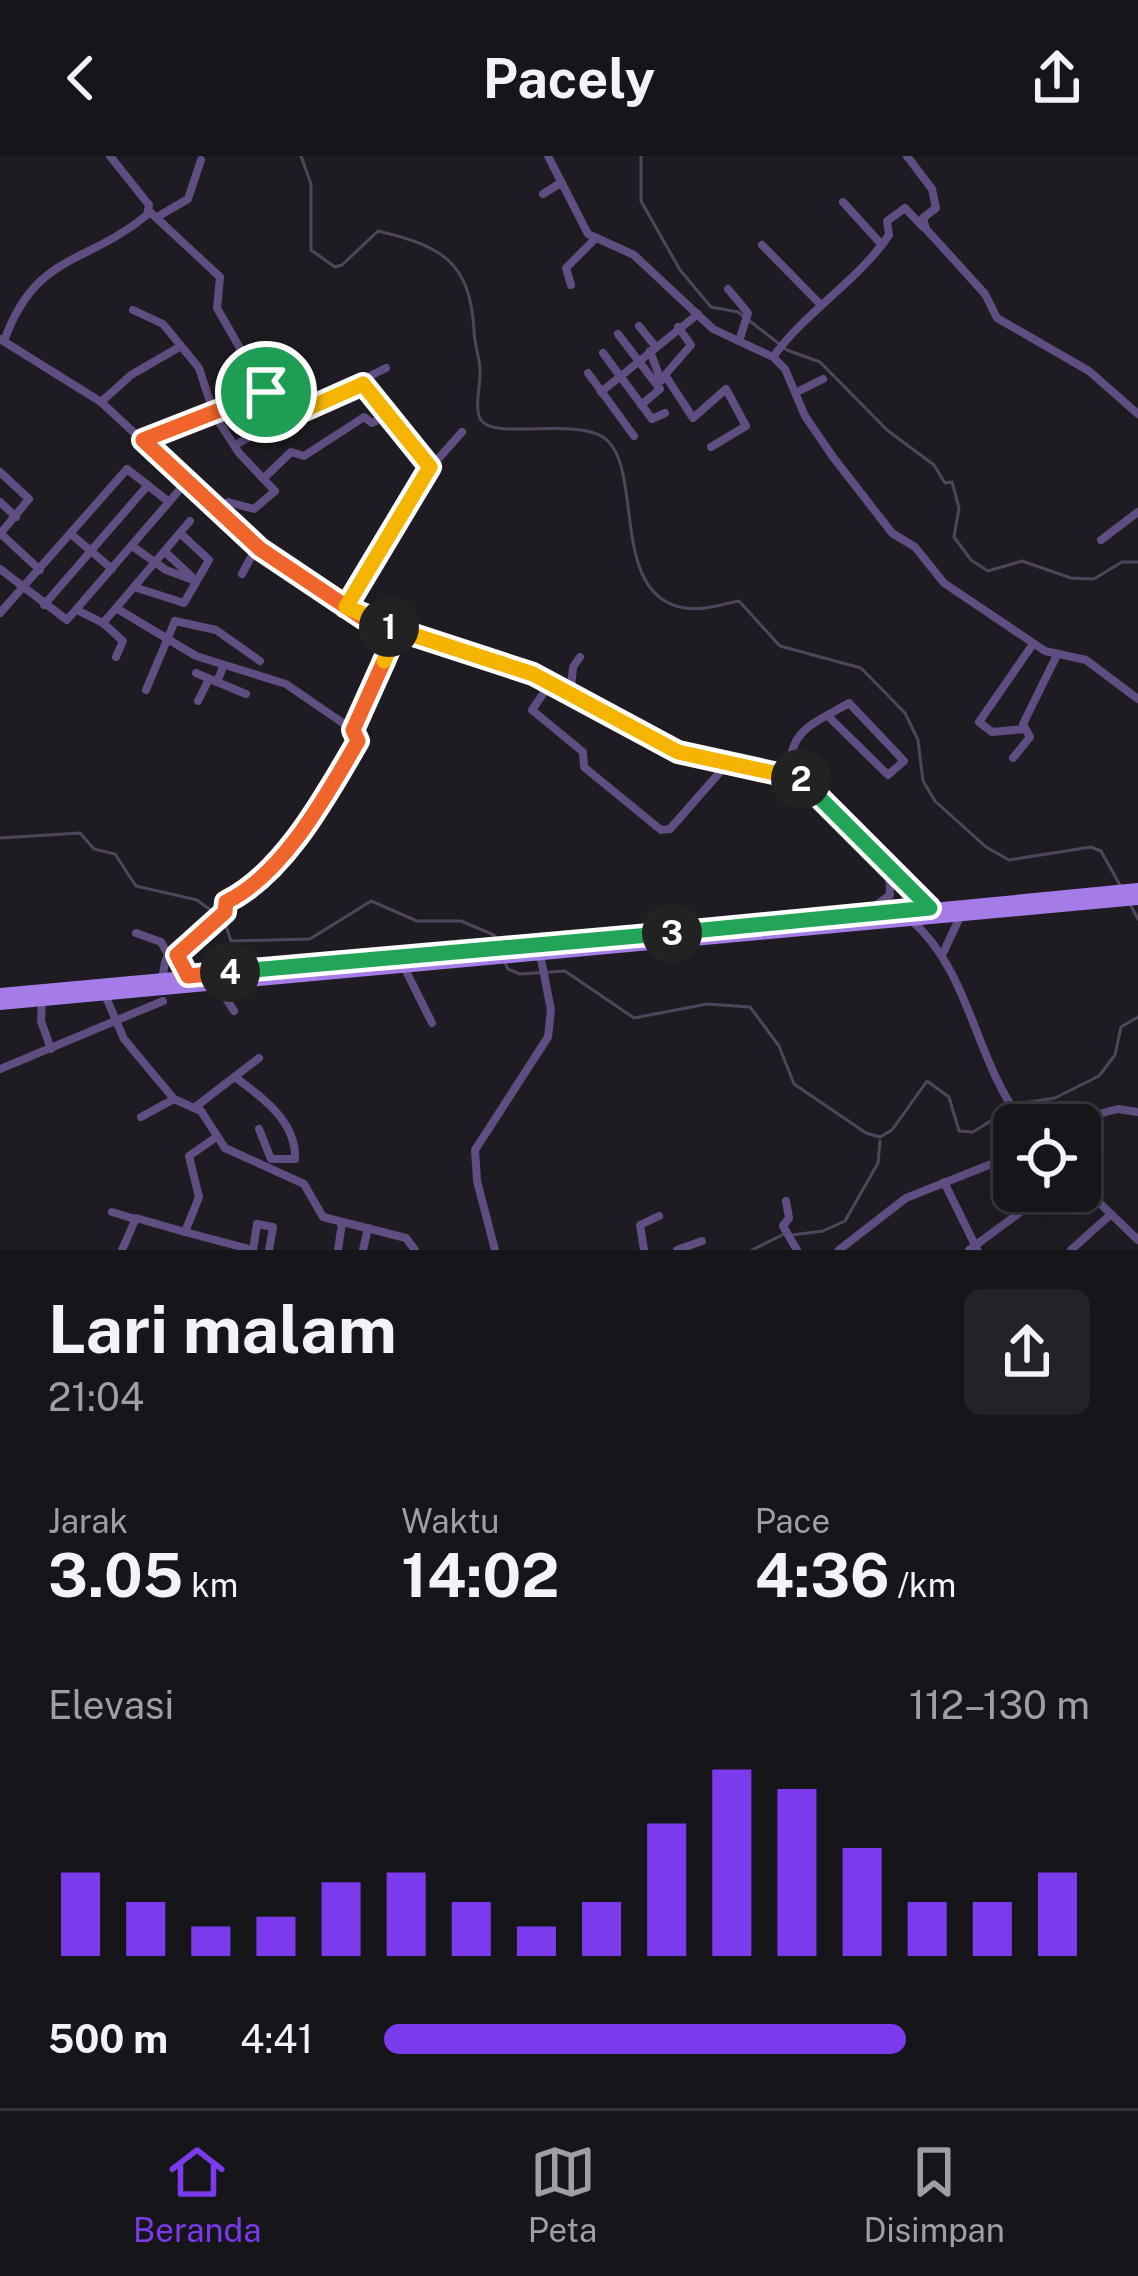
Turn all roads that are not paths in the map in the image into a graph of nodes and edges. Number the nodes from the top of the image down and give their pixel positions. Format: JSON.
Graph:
{"nodes":[{"id":1,"x":110,"y":156,"type":"edge"},
{"id":2,"x":548,"y":156,"type":"edge"},
{"id":3,"x":907,"y":156,"type":"edge"},
{"id":4,"x":201,"y":160,"type":"dead end"},
{"id":5,"x":559,"y":184,"type":"junction"},
{"id":6,"x":543,"y":194,"type":"dead end"},
{"id":7,"x":843,"y":202,"type":"dead end"},
{"id":8,"x":153,"y":214,"type":"junction"},
{"id":9,"x":926,"y":229,"type":"junction"},
{"id":10,"x":596,"y":238,"type":"junction"},
{"id":11,"x":763,"y":245,"type":"dead end"},
{"id":12,"x":882,"y":245,"type":"junction"},
{"id":13,"x":571,"y":285,"type":"dead end"},
{"id":14,"x":728,"y":289,"type":"dead end"},
{"id":15,"x":820,"y":305,"type":"junction"},
{"id":16,"x":133,"y":310,"type":"dead end"},
{"id":17,"x":698,"y":314,"type":"junction"},
{"id":18,"x":639,"y":326,"type":"dead end"},
{"id":19,"x":678,"y":328,"type":"junction"},
{"id":20,"x":618,"y":334,"type":"dead end"},
{"id":21,"x":2,"y":340,"type":"edge"},
{"id":22,"x":739,"y":341,"type":"junction"},
{"id":23,"x":181,"y":346,"type":"junction"},
{"id":24,"x":652,"y":349,"type":"junction"},
{"id":25,"x":603,"y":353,"type":"dead end"},
{"id":26,"x":773,"y":357,"type":"junction"},
{"id":27,"x":638,"y":362,"type":"junction"},
{"id":28,"x":386,"y":368,"type":"dead end"},
{"id":29,"x":588,"y":373,"type":"dead end"},
{"id":30,"x":619,"y":377,"type":"junction"},
{"id":31,"x":292,"y":378,"type":"dead end"},
{"id":32,"x":823,"y":379,"type":"dead end"},
{"id":33,"x":363,"y":384,"type":"junction"},
{"id":34,"x":660,"y":388,"type":"junction"},
{"id":35,"x":266,"y":392,"type":"junction"},
{"id":36,"x":601,"y":392,"type":"junction"},
{"id":37,"x":797,"y":392,"type":"junction"},
{"id":38,"x":100,"y":402,"type":"junction"},
{"id":39,"x":640,"y":406,"type":"junction"},
{"id":40,"x":665,"y":413,"type":"dead end"},
{"id":41,"x":214,"y":414,"type":"junction"},
{"id":42,"x":1138,"y":414,"type":"edge"},
{"id":43,"x":387,"y":416,"type":"junction"},
{"id":44,"x":282,"y":420,"type":"junction"},
{"id":45,"x":461,"y":432,"type":"dead end"},
{"id":46,"x":634,"y":436,"type":"dead end"},
{"id":47,"x":143,"y":440,"type":"junction"},
{"id":48,"x":236,"y":446,"type":"junction"},
{"id":49,"x":711,"y":447,"type":"dead end"},
{"id":50,"x":430,"y":467,"type":"junction"},
{"id":51,"x":0,"y":472,"type":"edge"},
{"id":52,"x":263,"y":478,"type":"junction"},
{"id":53,"x":188,"y":480,"type":"junction"},
{"id":54,"x":148,"y":485,"type":"junction"},
{"id":55,"x":0,"y":502,"type":"edge"},
{"id":56,"x":169,"y":502,"type":"junction"},
{"id":57,"x":219,"y":508,"type":"junction"},
{"id":58,"x":1138,"y":512,"type":"edge"},
{"id":59,"x":16,"y":517,"type":"junction"},
{"id":60,"x":190,"y":521,"type":"dead end"},
{"id":61,"x":180,"y":532,"type":"junction"},
{"id":62,"x":0,"y":534,"type":"edge"},
{"id":63,"x":71,"y":534,"type":"junction"},
{"id":64,"x":1101,"y":540,"type":"dead end"},
{"id":65,"x":132,"y":546,"type":"junction"},
{"id":66,"x":257,"y":546,"type":"junction"},
{"id":67,"x":91,"y":551,"type":"junction"},
{"id":68,"x":165,"y":551,"type":"junction"},
{"id":69,"x":155,"y":563,"type":"junction"},
{"id":70,"x":0,"y":569,"type":"edge"},
{"id":71,"x":40,"y":569,"type":"junction"},
{"id":72,"x":112,"y":569,"type":"junction"},
{"id":73,"x":242,"y":574,"type":"dead end"},
{"id":74,"x":196,"y":581,"type":"junction"},
{"id":75,"x":134,"y":586,"type":"junction"},
{"id":76,"x":22,"y":588,"type":"junction"},
{"id":77,"x":44,"y":605,"type":"junction"},
{"id":78,"x":346,"y":607,"type":"junction"},
{"id":79,"x":116,"y":608,"type":"junction"},
{"id":80,"x":1,"y":610,"type":"edge"},
{"id":81,"x":76,"y":610,"type":"junction"},
{"id":82,"x":104,"y":623,"type":"junction"},
{"id":83,"x":398,"y":629,"type":"junction"},
{"id":84,"x":167,"y":637,"type":"junction"},
{"id":85,"x":1034,"y":644,"type":"junction"},
{"id":86,"x":1057,"y":655,"type":"junction"},
{"id":87,"x":116,"y":657,"type":"dead end"},
{"id":88,"x":580,"y":657,"type":"dead end"},
{"id":89,"x":260,"y":661,"type":"dead end"},
{"id":90,"x":223,"y":667,"type":"junction"},
{"id":91,"x":196,"y":673,"type":"dead end"},
{"id":92,"x":213,"y":680,"type":"junction"},
{"id":93,"x":549,"y":685,"type":"junction"},
{"id":94,"x":146,"y":690,"type":"dead end"},
{"id":95,"x":246,"y":694,"type":"dead end"},
{"id":96,"x":570,"y":698,"type":"junction"},
{"id":97,"x":1138,"y":699,"type":"edge"},
{"id":98,"x":198,"y":701,"type":"dead end"},
{"id":99,"x":828,"y":716,"type":"junction"},
{"id":100,"x":1025,"y":729,"type":"junction"},
{"id":101,"x":353,"y":730,"type":"junction"},
{"id":102,"x":1013,"y":758,"type":"dead end"},
{"id":103,"x":727,"y":764,"type":"junction"},
{"id":104,"x":790,"y":776,"type":"junction"},
{"id":105,"x":889,"y":868,"type":"junction"},
{"id":106,"x":905,"y":885,"type":"junction"},
{"id":107,"x":1138,"y":890,"type":"edge"},
{"id":108,"x":1098,"y":896,"type":"junction"},
{"id":109,"x":1138,"y":899,"type":"edge"},
{"id":110,"x":930,"y":908,"type":"junction"},
{"id":111,"x":894,"y":913,"type":"junction"},
{"id":112,"x":963,"y":914,"type":"junction"},
{"id":113,"x":861,"y":916,"type":"junction"},
{"id":114,"x":910,"y":920,"type":"junction"},
{"id":115,"x":824,"y":923,"type":"junction"},
{"id":116,"x":136,"y":933,"type":"dead end"},
{"id":117,"x":944,"y":952,"type":"junction"},
{"id":118,"x":540,"y":954,"type":"junction"},
{"id":119,"x":177,"y":955,"type":"junction"},
{"id":120,"x":165,"y":963,"type":"junction"},
{"id":121,"x":403,"y":966,"type":"junction"},
{"id":122,"x":188,"y":976,"type":"junction"},
{"id":123,"x":216,"y":982,"type":"junction"},
{"id":124,"x":104,"y":992,"type":"junction"},
{"id":125,"x":158,"y":992,"type":"junction"},
{"id":126,"x":0,"y":994,"type":"edge"},
{"id":127,"x":42,"y":999,"type":"junction"},
{"id":128,"x":0,"y":1004,"type":"edge"},
{"id":129,"x":234,"y":1011,"type":"dead end"},
{"id":130,"x":113,"y":1023,"type":"junction"},
{"id":131,"x":432,"y":1023,"type":"dead end"},
{"id":132,"x":51,"y":1048,"type":"junction"},
{"id":133,"x":260,"y":1058,"type":"dead end"},
{"id":134,"x":0,"y":1070,"type":"edge"},
{"id":135,"x":236,"y":1078,"type":"junction"},
{"id":136,"x":174,"y":1099,"type":"junction"},
{"id":137,"x":1007,"y":1104,"type":"edge"},
{"id":138,"x":194,"y":1108,"type":"junction"},
{"id":139,"x":1138,"y":1112,"type":"edge"},
{"id":140,"x":1101,"y":1113,"type":"edge"},
{"id":141,"x":142,"y":1117,"type":"dead end"},
{"id":142,"x":259,"y":1129,"type":"dead end"},
{"id":143,"x":215,"y":1138,"type":"junction"},
{"id":144,"x":993,"y":1163,"type":"edge"},
{"id":145,"x":944,"y":1182,"type":"junction"},
{"id":146,"x":786,"y":1201,"type":"dead end"},
{"id":147,"x":1101,"y":1206,"type":"edge"},
{"id":148,"x":112,"y":1212,"type":"dead end"},
{"id":149,"x":1022,"y":1212,"type":"edge"},
{"id":150,"x":1110,"y":1215,"type":"junction"},
{"id":151,"x":658,"y":1216,"type":"dead end"},
{"id":152,"x":135,"y":1219,"type":"junction"},
{"id":153,"x":342,"y":1223,"type":"junction"},
{"id":154,"x":368,"y":1228,"type":"junction"},
{"id":155,"x":185,"y":1232,"type":"junction"},
{"id":156,"x":850,"y":1240,"type":"junction"},
{"id":157,"x":1138,"y":1240,"type":"edge"},
{"id":158,"x":702,"y":1241,"type":"dead end"},
{"id":159,"x":974,"y":1249,"type":"edge"},
{"id":160,"x":122,"y":1250,"type":"edge"},
{"id":161,"x":269,"y":1250,"type":"edge"},
{"id":162,"x":338,"y":1250,"type":"edge"},
{"id":163,"x":363,"y":1250,"type":"edge"},
{"id":164,"x":415,"y":1250,"type":"edge"},
{"id":165,"x":495,"y":1250,"type":"edge"},
{"id":166,"x":644,"y":1250,"type":"edge"},
{"id":167,"x":677,"y":1250,"type":"edge"},
{"id":168,"x":797,"y":1250,"type":"edge"},
{"id":169,"x":839,"y":1250,"type":"edge"},
{"id":170,"x":861,"y":1250,"type":"edge"},
{"id":171,"x":1071,"y":1250,"type":"edge"}],
"edges":[{"from":1,"to":8,"type":"street"},
{"from":2,"to":5,"type":"street"},
{"from":3,"to":9,"type":"street"},
{"from":4,"to":8,"type":"street"},
{"from":5,"to":6,"type":"street"},
{"from":5,"to":10,"type":"street"},
{"from":7,"to":12,"type":"street"},
{"from":8,"to":21,"type":"street"},
{"from":8,"to":35,"type":"street"},
{"from":9,"to":12,"type":"street"},
{"from":9,"to":42,"type":"street"},
{"from":10,"to":13,"type":"street"},
{"from":10,"to":17,"type":"street"},
{"from":11,"to":15,"type":"street"},
{"from":12,"to":15,"type":"street"},
{"from":14,"to":22,"type":"street"},
{"from":15,"to":26,"type":"street"},
{"from":16,"to":23,"type":"street"},
{"from":17,"to":19,"type":"street"},
{"from":17,"to":22,"type":"street"},
{"from":18,"to":24,"type":"street"},
{"from":19,"to":24,"type":"street"},
{"from":19,"to":49,"type":"street"},
{"from":20,"to":27,"type":"street"},
{"from":21,"to":38,"type":"street"},
{"from":22,"to":26,"type":"street"},
{"from":23,"to":38,"type":"street"},
{"from":23,"to":41,"type":"street"},
{"from":24,"to":27,"type":"street"},
{"from":24,"to":34,"type":"street"},
{"from":25,"to":30,"type":"street"},
{"from":26,"to":37,"type":"street"},
{"from":27,"to":30,"type":"street"},
{"from":27,"to":34,"type":"street"},
{"from":28,"to":33,"type":"street"},
{"from":29,"to":36,"type":"street"},
{"from":30,"to":36,"type":"street"},
{"from":30,"to":39,"type":"street"},
{"from":31,"to":35,"type":"street"},
{"from":32,"to":37,"type":"street"},
{"from":33,"to":43,"type":"street"},
{"from":33,"to":44,"type":"street"},
{"from":34,"to":39,"type":"street"},
{"from":35,"to":41,"type":"street"},
{"from":35,"to":44,"type":"street"},
{"from":36,"to":46,"type":"street"},
{"from":37,"to":85,"type":"street"},
{"from":38,"to":47,"type":"street"},
{"from":39,"to":40,"type":"street"},
{"from":41,"to":47,"type":"street"},
{"from":41,"to":48,"type":"street"},
{"from":43,"to":50,"type":"street"},
{"from":43,"to":52,"type":"street"},
{"from":44,"to":48,"type":"street"},
{"from":45,"to":50,"type":"street"},
{"from":47,"to":53,"type":"street"},
{"from":48,"to":52,"type":"street"},
{"from":50,"to":78,"type":"street"},
{"from":51,"to":59,"type":"street"},
{"from":52,"to":57,"type":"street"},
{"from":53,"to":56,"type":"street"},
{"from":53,"to":57,"type":"street"},
{"from":54,"to":56,"type":"street"},
{"from":54,"to":63,"type":"street"},
{"from":54,"to":67,"type":"street"},
{"from":55,"to":59,"type":"street"},
{"from":56,"to":65,"type":"street"},
{"from":57,"to":66,"type":"street"},
{"from":58,"to":64,"type":"street"},
{"from":59,"to":62,"type":"street"},
{"from":60,"to":61,"type":"street"},
{"from":61,"to":68,"type":"street"},
{"from":61,"to":74,"type":"street"},
{"from":62,"to":71,"type":"street"},
{"from":63,"to":67,"type":"street"},
{"from":63,"to":71,"type":"street"},
{"from":65,"to":69,"type":"street"},
{"from":65,"to":72,"type":"street"},
{"from":66,"to":73,"type":"street"},
{"from":66,"to":78,"type":"street"},
{"from":67,"to":72,"type":"street"},
{"from":67,"to":77,"type":"street"},
{"from":68,"to":69,"type":"street"},
{"from":68,"to":74,"type":"street"},
{"from":69,"to":74,"type":"street"},
{"from":69,"to":75,"type":"street"},
{"from":70,"to":76,"type":"street"},
{"from":71,"to":76,"type":"street"},
{"from":72,"to":81,"type":"street"},
{"from":74,"to":75,"type":"street"},
{"from":75,"to":79,"type":"street"},
{"from":76,"to":77,"type":"street"},
{"from":76,"to":80,"type":"street"},
{"from":77,"to":81,"type":"street"},
{"from":78,"to":83,"type":"street"},
{"from":79,"to":82,"type":"street"},
{"from":79,"to":84,"type":"street"},
{"from":81,"to":82,"type":"street"},
{"from":82,"to":87,"type":"street"},
{"from":83,"to":93,"type":"street"},
{"from":83,"to":101,"type":"street"},
{"from":84,"to":89,"type":"street"},
{"from":84,"to":90,"type":"street"},
{"from":84,"to":94,"type":"street"},
{"from":85,"to":86,"type":"street"},
{"from":85,"to":100,"type":"street"},
{"from":86,"to":97,"type":"street"},
{"from":86,"to":100,"type":"street"},
{"from":88,"to":96,"type":"street"},
{"from":90,"to":92,"type":"street"},
{"from":90,"to":101,"type":"street"},
{"from":91,"to":92,"type":"street"},
{"from":92,"to":95,"type":"street"},
{"from":92,"to":98,"type":"street"},
{"from":93,"to":96,"type":"street"},
{"from":93,"to":103,"type":"street"},
{"from":96,"to":103,"type":"street"},
{"from":99,"to":99,"type":"street"},
{"from":99,"to":104,"type":"street"},
{"from":100,"to":102,"type":"street"},
{"from":101,"to":119,"type":"street"},
{"from":103,"to":104,"type":"street"},
{"from":104,"to":105,"type":"street"},
{"from":105,"to":106,"type":"street"},
{"from":105,"to":113,"type":"street"},
{"from":106,"to":110,"type":"street"},
{"from":106,"to":111,"type":"street"},
{"from":107,"to":108,"type":"main road"},
{"from":108,"to":109,"type":"main road"},
{"from":108,"to":110,"type":"main road"},
{"from":108,"to":112,"type":"main road"},
{"from":110,"to":111,"type":"main road"},
{"from":111,"to":113,"type":"main road"},
{"from":112,"to":114,"type":"main road"},
{"from":112,"to":117,"type":"street"},
{"from":113,"to":115,"type":"main road"},
{"from":114,"to":115,"type":"main road"},
{"from":114,"to":117,"type":"street"},
{"from":115,"to":118,"type":"main road"},
{"from":115,"to":122,"type":"main road"},
{"from":116,"to":120,"type":"street"},
{"from":117,"to":137,"type":"street"},
{"from":118,"to":121,"type":"main road"},
{"from":118,"to":165,"type":"street"},
{"from":119,"to":120,"type":"street"},
{"from":119,"to":122,"type":"street"},
{"from":120,"to":125,"type":"street"},
{"from":121,"to":123,"type":"main road"},
{"from":121,"to":131,"type":"street"},
{"from":122,"to":125,"type":"main road"},
{"from":123,"to":125,"type":"main road"},
{"from":123,"to":129,"type":"street"},
{"from":124,"to":125,"type":"main road"},
{"from":124,"to":127,"type":"main road"},
{"from":124,"to":130,"type":"street"},
{"from":125,"to":126,"type":"main road"},
{"from":125,"to":130,"type":"street"},
{"from":127,"to":128,"type":"main road"},
{"from":127,"to":132,"type":"street"},
{"from":130,"to":132,"type":"street"},
{"from":130,"to":136,"type":"street"},
{"from":132,"to":134,"type":"street"},
{"from":133,"to":135,"type":"street"},
{"from":135,"to":138,"type":"street"},
{"from":135,"to":142,"type":"street"},
{"from":136,"to":138,"type":"street"},
{"from":136,"to":141,"type":"street"},
{"from":138,"to":143,"type":"street"},
{"from":139,"to":140,"type":"street"},
{"from":143,"to":153,"type":"street"},
{"from":143,"to":155,"type":"street"},
{"from":144,"to":145,"type":"street"},
{"from":145,"to":156,"type":"street"},
{"from":145,"to":159,"type":"street"},
{"from":146,"to":168,"type":"street"},
{"from":147,"to":150,"type":"street"},
{"from":148,"to":152,"type":"street"},
{"from":149,"to":159,"type":"street"},
{"from":150,"to":157,"type":"street"},
{"from":150,"to":171,"type":"street"},
{"from":151,"to":166,"type":"street"},
{"from":152,"to":155,"type":"street"},
{"from":152,"to":160,"type":"street"},
{"from":153,"to":154,"type":"street"},
{"from":153,"to":162,"type":"street"},
{"from":154,"to":163,"type":"street"},
{"from":154,"to":164,"type":"street"},
{"from":155,"to":161,"type":"street"},
{"from":156,"to":169,"type":"street"},
{"from":156,"to":170,"type":"street"},
{"from":158,"to":167,"type":"street"}]}
